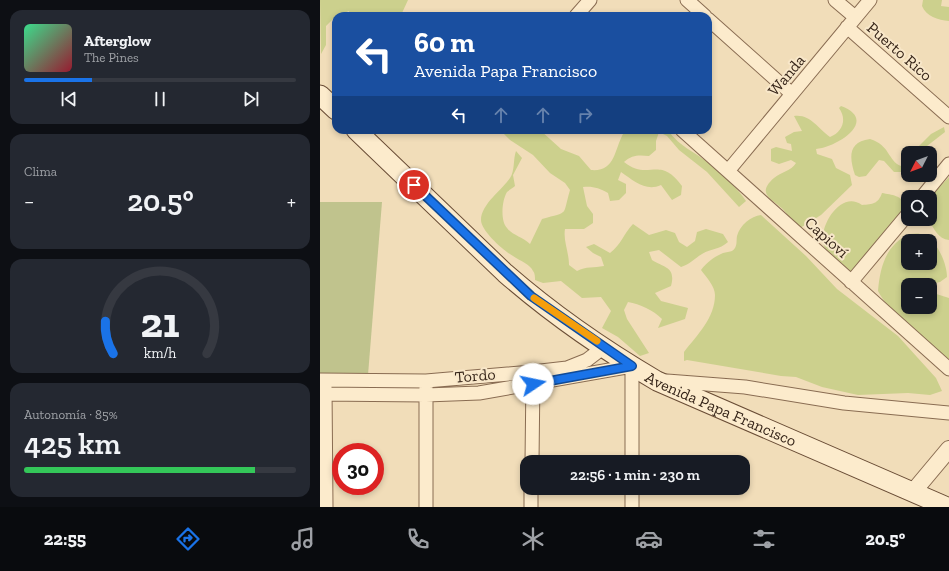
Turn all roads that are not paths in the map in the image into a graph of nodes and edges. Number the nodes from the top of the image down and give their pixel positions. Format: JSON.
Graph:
{"nodes":[{"id":1,"x":590,"y":0,"type":"edge"},
{"id":2,"x":687,"y":0,"type":"edge"},
{"id":3,"x":835,"y":0,"type":"edge"},
{"id":4,"x":870,"y":0,"type":"edge"},
{"id":5,"x":580,"y":12,"type":"edge"},
{"id":6,"x":700,"y":12,"type":"edge"},
{"id":7,"x":855,"y":17,"type":"junction"},
{"id":8,"x":712,"y":23,"type":"edge"},
{"id":9,"x":847,"y":27,"type":"junction"},
{"id":10,"x":792,"y":94,"type":"junction"},
{"id":11,"x":320,"y":95,"type":"edge"},
{"id":12,"x":332,"y":106,"type":"edge"},
{"id":13,"x":949,"y":116,"type":"edge"},
{"id":14,"x":360,"y":134,"type":"edge"},
{"id":15,"x":686,"y":134,"type":"edge"},
{"id":16,"x":949,"y":164,"type":"edge"},
{"id":17,"x":728,"y":171,"type":"junction"},
{"id":18,"x":928,"y":190,"type":"edge"},
{"id":19,"x":901,"y":222,"type":"edge"},
{"id":20,"x":851,"y":282,"type":"junction"},
{"id":21,"x":604,"y":347,"type":"junction"},
{"id":22,"x":632,"y":366,"type":"junction"},
{"id":23,"x":949,"y":369,"type":"edge"},
{"id":24,"x":533,"y":378,"type":"junction"},
{"id":25,"x":323,"y":380,"type":"edge"},
{"id":26,"x":426,"y":381,"type":"junction"},
{"id":27,"x":657,"y":381,"type":"junction"},
{"id":28,"x":323,"y":394,"type":"edge"},
{"id":29,"x":426,"y":395,"type":"junction"},
{"id":30,"x":949,"y":413,"type":"edge"},
{"id":31,"x":949,"y":449,"type":"edge"},
{"id":32,"x":532,"y":455,"type":"edge"},
{"id":33,"x":632,"y":455,"type":"edge"},
{"id":34,"x":913,"y":492,"type":"junction"},
{"id":35,"x":531,"y":495,"type":"edge"},
{"id":36,"x":632,"y":495,"type":"edge"},
{"id":37,"x":326,"y":507,"type":"edge"},
{"id":38,"x":426,"y":507,"type":"edge"},
{"id":39,"x":531,"y":507,"type":"edge"},
{"id":40,"x":632,"y":507,"type":"edge"},
{"id":41,"x":946,"y":507,"type":"edge"}],
"edges":[{"from":1,"to":5,"type":"street"},
{"from":2,"to":6,"type":"street"},
{"from":3,"to":7,"type":"street"},
{"from":4,"to":7,"type":"street","name":"Wanda"},
{"from":7,"to":9,"type":"street","name":"Wanda"},
{"from":8,"to":10,"type":"street"},
{"from":9,"to":10,"type":"street","name":"Wanda"},
{"from":9,"to":13,"type":"street","name":"Puerto Rico"},
{"from":10,"to":17,"type":"street","name":"Wanda"},
{"from":11,"to":12,"type":"main road"},
{"from":14,"to":21,"type":"main road","name":"Avenida Papa Francisco"},
{"from":15,"to":17,"type":"street","name":"Capioví"},
{"from":16,"to":18,"type":"street"},
{"from":17,"to":20,"type":"street","name":"Capioví"},
{"from":19,"to":20,"type":"street"},
{"from":20,"to":23,"type":"street","name":"Capioví"},
{"from":21,"to":22,"type":"main road","name":"Avenida Papa Francisco"},
{"from":21,"to":24,"type":"street","name":"Tordo"},
{"from":22,"to":24,"type":"street","name":"Tordo"},
{"from":22,"to":27,"type":"main road","name":"Avenida Papa Francisco"},
{"from":22,"to":33,"type":"street"},
{"from":24,"to":26,"type":"street","name":"Tordo"},
{"from":24,"to":29,"type":"street","name":"Tordo"},
{"from":24,"to":32,"type":"street"},
{"from":25,"to":26,"type":"street","name":"Tordo"},
{"from":25,"to":28,"type":"street"},
{"from":26,"to":29,"type":"street"},
{"from":27,"to":30,"type":"street"},
{"from":27,"to":34,"type":"main road","name":"Avenida Papa Francisco"},
{"from":28,"to":29,"type":"street","name":"Tordo"},
{"from":28,"to":37,"type":"street"},
{"from":29,"to":38,"type":"street"},
{"from":31,"to":34,"type":"street"},
{"from":34,"to":41,"type":"main road","name":"Avenida Papa Francisco"},
{"from":35,"to":39,"type":"street"},
{"from":36,"to":40,"type":"street"}]}
